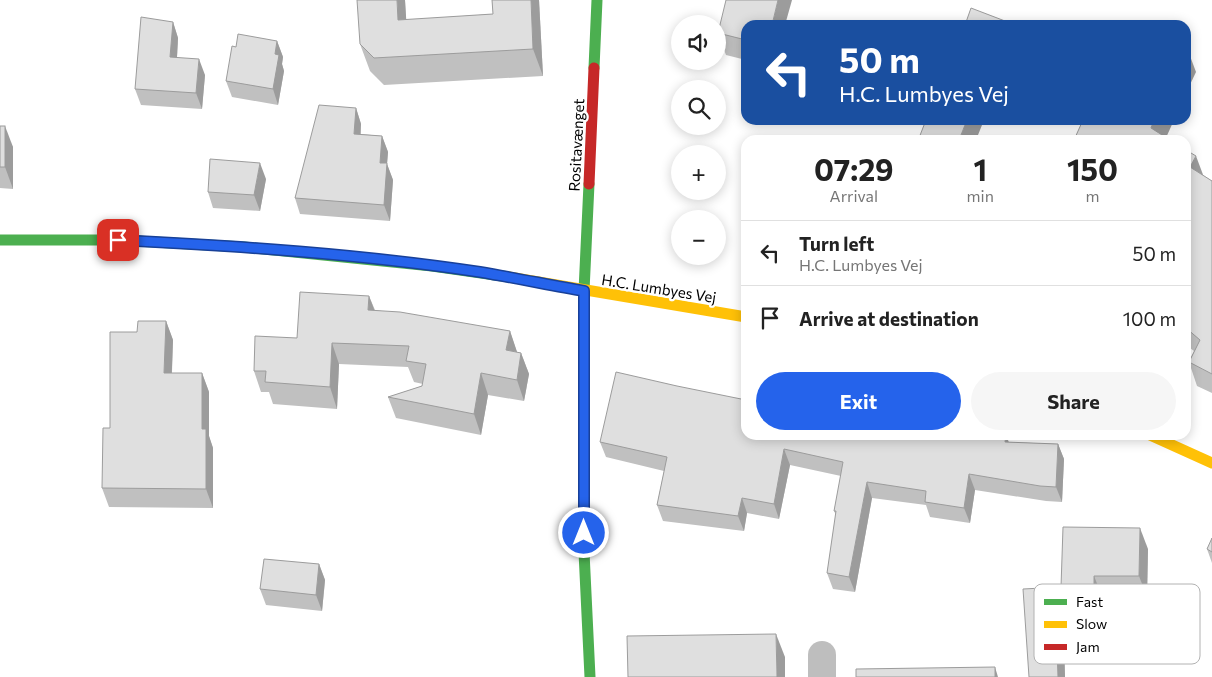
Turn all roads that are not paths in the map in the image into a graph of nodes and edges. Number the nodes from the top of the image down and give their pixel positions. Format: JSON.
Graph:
{"nodes":[{"id":1,"x":597,"y":0,"type":"edge"},
{"id":2,"x":0,"y":240,"type":"edge"},
{"id":3,"x":584,"y":291,"type":"junction"},
{"id":4,"x":741,"y":316,"type":"edge"},
{"id":5,"x":1161,"y":440,"type":"edge"},
{"id":6,"x":1212,"y":463,"type":"edge"},
{"id":7,"x":590,"y":677,"type":"edge"}],
"edges":[{"from":1,"to":3,"type":"street","name":"Rositavænget"},
{"from":2,"to":3,"type":"street","name":"H.C. Lumbyes Vej"},
{"from":3,"to":4,"type":"street","name":"H.C. Lumbyes Vej"},
{"from":3,"to":7,"type":"street","name":"Rositavænget"},
{"from":5,"to":6,"type":"street"}]}
